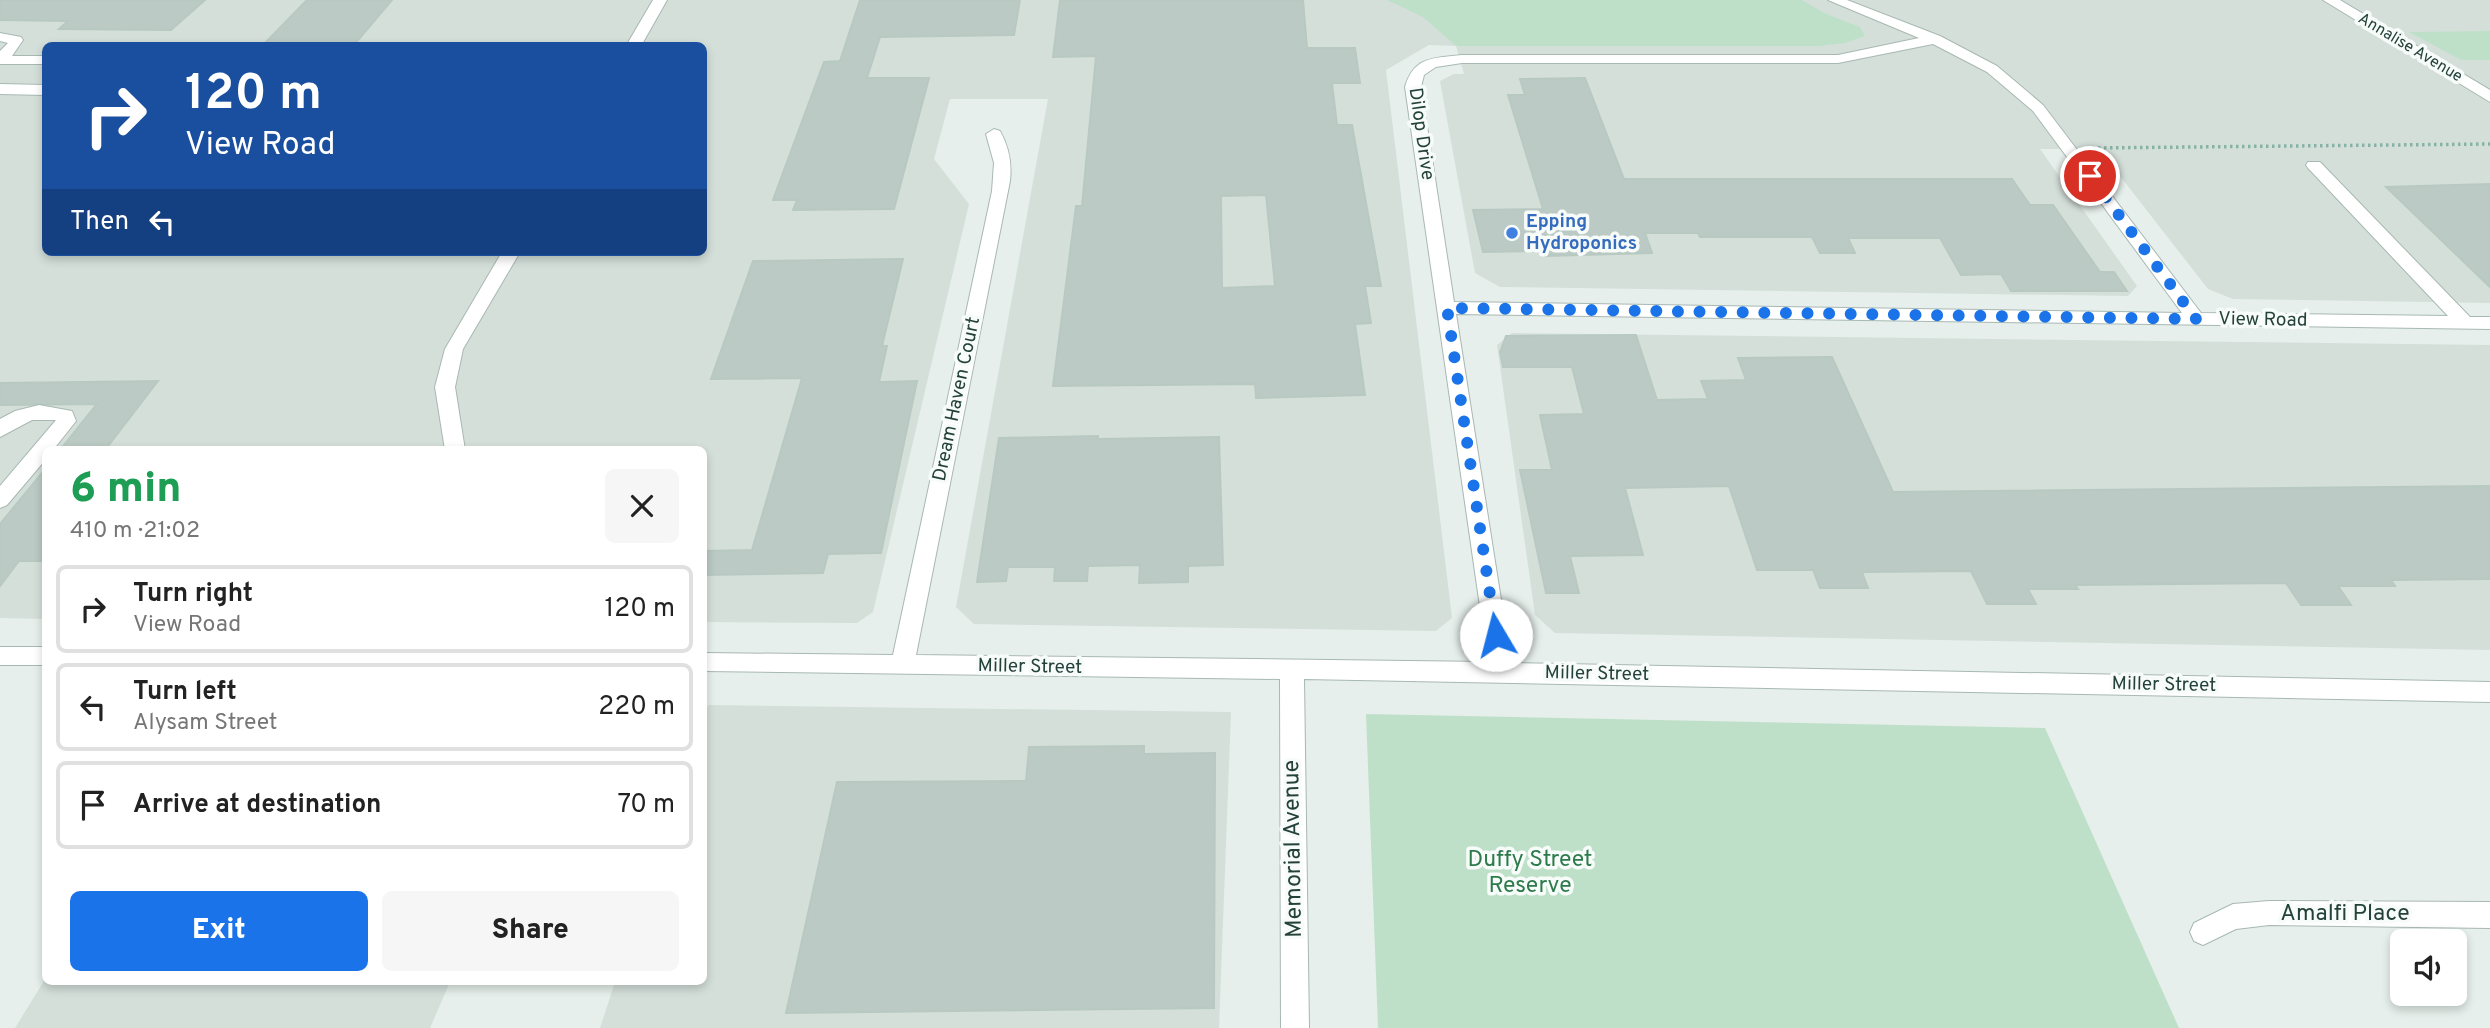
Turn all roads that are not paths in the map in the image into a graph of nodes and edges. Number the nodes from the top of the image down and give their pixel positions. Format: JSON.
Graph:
{"nodes":[{"id":1,"x":660,"y":0,"type":"edge"},
{"id":2,"x":1835,"y":0,"type":"edge"},
{"id":3,"x":2330,"y":0,"type":"edge"},
{"id":4,"x":0,"y":37,"type":"edge"},
{"id":5,"x":1936,"y":39,"type":"junction"},
{"id":6,"x":635,"y":42,"type":"edge"},
{"id":7,"x":0,"y":59,"type":"edge"},
{"id":8,"x":42,"y":60,"type":"edge"},
{"id":9,"x":0,"y":89,"type":"edge"},
{"id":10,"x":42,"y":90,"type":"edge"},
{"id":11,"x":2490,"y":97,"type":"edge"},
{"id":12,"x":994,"y":134,"type":"dead end"},
{"id":13,"x":2314,"y":165,"type":"dead end"},
{"id":14,"x":509,"y":256,"type":"edge"},
{"id":15,"x":1447,"y":308,"type":"junction"},
{"id":16,"x":2196,"y":319,"type":"junction"},
{"id":17,"x":2465,"y":323,"type":"junction"},
{"id":18,"x":2490,"y":323,"type":"edge"},
{"id":19,"x":0,"y":430,"type":"edge"},
{"id":20,"x":45,"y":446,"type":"edge"},
{"id":21,"x":454,"y":446,"type":"edge"},
{"id":22,"x":42,"y":450,"type":"edge"},
{"id":23,"x":0,"y":500,"type":"edge"},
{"id":24,"x":42,"y":656,"type":"edge"},
{"id":25,"x":3,"y":660,"type":"edge"},
{"id":26,"x":707,"y":662,"type":"edge"},
{"id":27,"x":902,"y":665,"type":"junction"},
{"id":28,"x":1292,"y":670,"type":"junction"},
{"id":29,"x":1501,"y":672,"type":"junction"},
{"id":30,"x":2490,"y":692,"type":"edge"},
{"id":31,"x":2490,"y":915,"type":"edge"},
{"id":32,"x":2203,"y":932,"type":"dead end"},
{"id":33,"x":1295,"y":1028,"type":"edge"}],
"edges":[{"from":1,"to":6,"type":"street"},
{"from":2,"to":5,"type":"street"},
{"from":3,"to":11,"type":"street","name":"Annalise Avenue"},
{"from":4,"to":7,"type":"street"},
{"from":5,"to":15,"type":"street","name":"Dilop Drive"},
{"from":5,"to":16,"type":"street"},
{"from":7,"to":8,"type":"street"},
{"from":9,"to":10,"type":"street"},
{"from":12,"to":27,"type":"street","name":"Dream Haven Court"},
{"from":13,"to":17,"type":"street"},
{"from":14,"to":21,"type":"street"},
{"from":15,"to":16,"type":"street","name":"View Road"},
{"from":15,"to":29,"type":"street","name":"Dilop Drive"},
{"from":16,"to":17,"type":"street","name":"View Road"},
{"from":17,"to":18,"type":"street","name":"View Road"},
{"from":19,"to":20,"type":"street"},
{"from":22,"to":23,"type":"street"},
{"from":24,"to":25,"type":"street"},
{"from":26,"to":27,"type":"street","name":"Miller Street"},
{"from":27,"to":28,"type":"street","name":"Miller Street"},
{"from":28,"to":29,"type":"street","name":"Miller Street"},
{"from":28,"to":33,"type":"street","name":"Memorial Avenue"},
{"from":29,"to":30,"type":"street","name":"Miller Street"},
{"from":31,"to":32,"type":"street","name":"Amalfi Place"}]}
